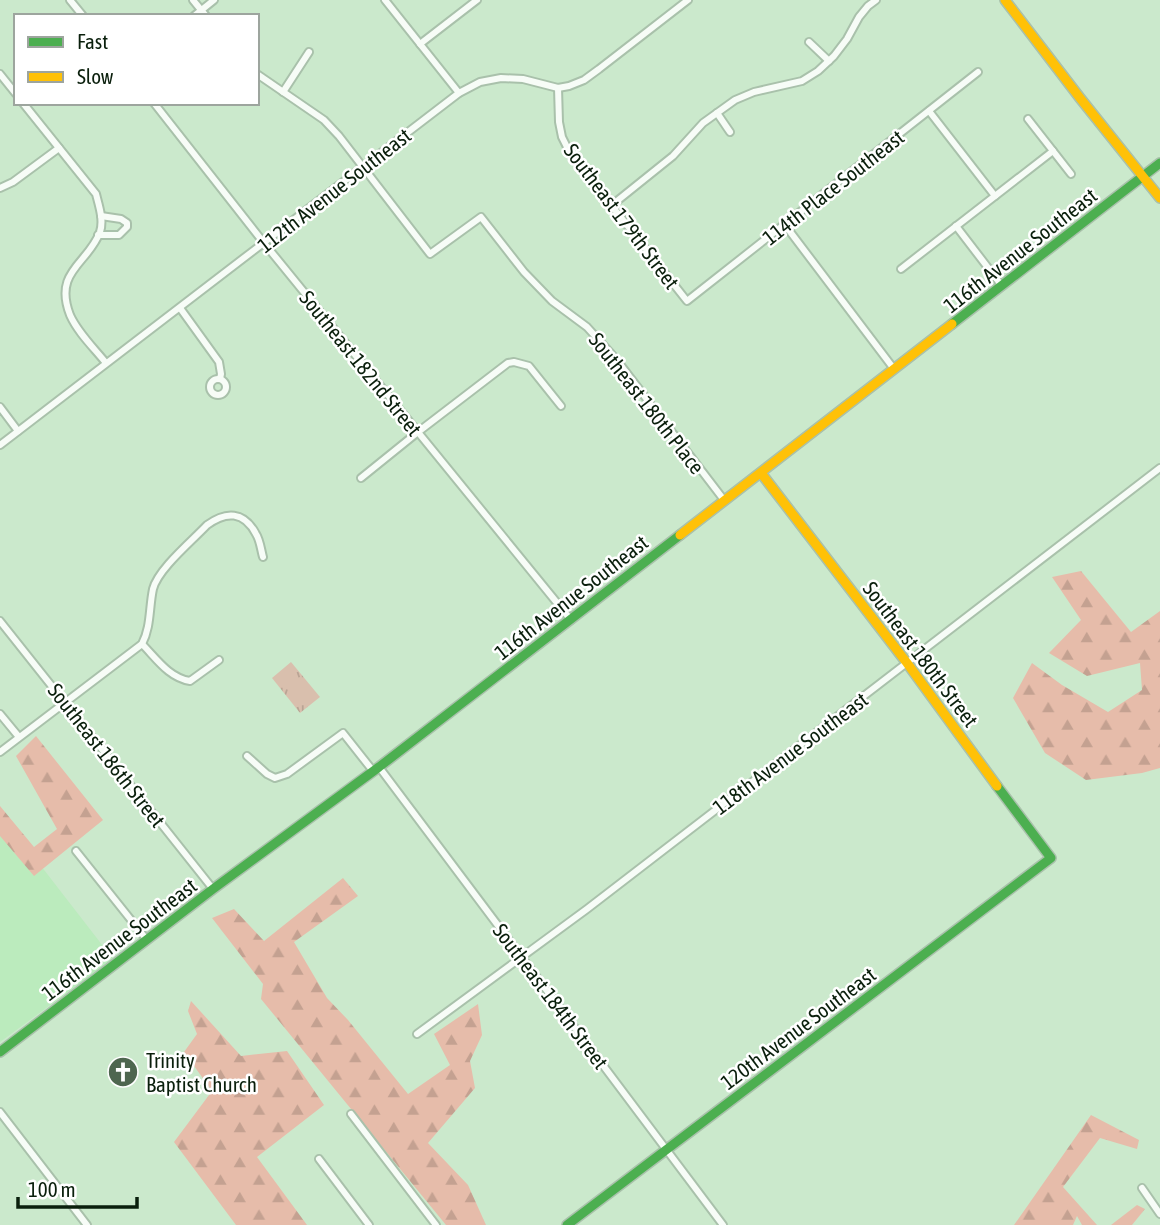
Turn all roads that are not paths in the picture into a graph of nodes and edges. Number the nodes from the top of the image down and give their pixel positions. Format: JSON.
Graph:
{"nodes":[{"id":1,"x":70,"y":0,"type":"edge"},
{"id":2,"x":193,"y":0,"type":"edge"},
{"id":3,"x":214,"y":0,"type":"edge"},
{"id":4,"x":385,"y":0,"type":"edge"},
{"id":5,"x":477,"y":0,"type":"edge"},
{"id":6,"x":688,"y":0,"type":"edge"},
{"id":7,"x":876,"y":0,"type":"edge"},
{"id":8,"x":1005,"y":0,"type":"edge"},
{"id":9,"x":204,"y":13,"type":"edge"},
{"id":10,"x":81,"y":14,"type":"edge"},
{"id":11,"x":809,"y":42,"type":"dead end"},
{"id":12,"x":420,"y":44,"type":"junction"},
{"id":13,"x":309,"y":51,"type":"dead end"},
{"id":14,"x":830,"y":61,"type":"junction"},
{"id":15,"x":978,"y":72,"type":"dead end"},
{"id":16,"x":0,"y":74,"type":"edge"},
{"id":17,"x":259,"y":75,"type":"edge"},
{"id":18,"x":558,"y":88,"type":"junction"},
{"id":19,"x":14,"y":92,"type":"edge"},
{"id":20,"x":283,"y":92,"type":"junction"},
{"id":21,"x":459,"y":93,"type":"junction"},
{"id":22,"x":25,"y":105,"type":"edge"},
{"id":23,"x":156,"y":105,"type":"edge"},
{"id":24,"x":929,"y":111,"type":"junction"},
{"id":25,"x":717,"y":113,"type":"junction"},
{"id":26,"x":1028,"y":119,"type":"dead end"},
{"id":27,"x":730,"y":132,"type":"dead end"},
{"id":28,"x":59,"y":148,"type":"junction"},
{"id":29,"x":1053,"y":151,"type":"junction"},
{"id":30,"x":1160,"y":163,"type":"edge"},
{"id":31,"x":363,"y":167,"type":"junction"},
{"id":32,"x":1070,"y":174,"type":"dead end"},
{"id":33,"x":1142,"y":177,"type":"junction"},
{"id":34,"x":0,"y":188,"type":"edge"},
{"id":35,"x":995,"y":196,"type":"junction"},
{"id":36,"x":1160,"y":198,"type":"edge"},
{"id":37,"x":612,"y":205,"type":"junction"},
{"id":38,"x":101,"y":216,"type":"junction"},
{"id":39,"x":785,"y":225,"type":"junction"},
{"id":40,"x":956,"y":226,"type":"junction"},
{"id":41,"x":98,"y":235,"type":"junction"},
{"id":42,"x":264,"y":243,"type":"junction"},
{"id":43,"x":901,"y":269,"type":"dead end"},
{"id":44,"x":1002,"y":286,"type":"junction"},
{"id":45,"x":687,"y":301,"type":"joint"},
{"id":46,"x":180,"y":308,"type":"junction"},
{"id":47,"x":106,"y":363,"type":"junction"},
{"id":48,"x":894,"y":369,"type":"junction"},
{"id":49,"x":219,"y":379,"type":"dead end"},
{"id":50,"x":0,"y":407,"type":"edge"},
{"id":51,"x":561,"y":407,"type":"dead end"},
{"id":52,"x":18,"y":431,"type":"junction"},
{"id":53,"x":418,"y":432,"type":"junction"},
{"id":54,"x":0,"y":445,"type":"edge"},
{"id":55,"x":1160,"y":468,"type":"edge"},
{"id":56,"x":761,"y":473,"type":"junction"},
{"id":57,"x":362,"y":478,"type":"dead end"},
{"id":58,"x":724,"y":500,"type":"junction"},
{"id":59,"x":262,"y":557,"type":"dead end"},
{"id":60,"x":571,"y":620,"type":"junction"},
{"id":61,"x":0,"y":621,"type":"edge"},
{"id":62,"x":142,"y":644,"type":"junction"},
{"id":63,"x":219,"y":660,"type":"dead end"},
{"id":64,"x":907,"y":663,"type":"junction"},
{"id":65,"x":66,"y":702,"type":"junction"},
{"id":66,"x":0,"y":714,"type":"edge"},
{"id":67,"x":19,"y":737,"type":"junction"},
{"id":68,"x":0,"y":752,"type":"edge"},
{"id":69,"x":247,"y":756,"type":"dead end"},
{"id":70,"x":376,"y":769,"type":"junction"},
{"id":71,"x":76,"y":851,"type":"dead end"},
{"id":72,"x":1051,"y":858,"type":"joint"},
{"id":73,"x":213,"y":889,"type":"junction"},
{"id":74,"x":147,"y":940,"type":"junction"},
{"id":75,"x":522,"y":957,"type":"junction"},
{"id":76,"x":417,"y":1034,"type":"dead end"},
{"id":77,"x":0,"y":1052,"type":"edge"},
{"id":78,"x":0,"y":1112,"type":"edge"},
{"id":79,"x":351,"y":1114,"type":"dead end"},
{"id":80,"x":666,"y":1150,"type":"junction"},
{"id":81,"x":319,"y":1159,"type":"dead end"},
{"id":82,"x":1142,"y":1188,"type":"dead end"},
{"id":83,"x":1160,"y":1214,"type":"edge"},
{"id":84,"x":86,"y":1225,"type":"edge"},
{"id":85,"x":369,"y":1225,"type":"edge"},
{"id":86,"x":436,"y":1225,"type":"edge"},
{"id":87,"x":567,"y":1225,"type":"edge"},
{"id":88,"x":723,"y":1225,"type":"edge"}],
"edges":[{"from":1,"to":10,"type":"street"},
{"from":2,"to":9,"type":"street"},
{"from":3,"to":9,"type":"street"},
{"from":4,"to":12,"type":"street"},
{"from":5,"to":12,"type":"street"},
{"from":6,"to":18,"type":"street"},
{"from":7,"to":14,"type":"street"},
{"from":8,"to":33,"type":"street"},
{"from":11,"to":14,"type":"street"},
{"from":12,"to":21,"type":"street"},
{"from":13,"to":20,"type":"street"},
{"from":14,"to":25,"type":"street"},
{"from":15,"to":24,"type":"street","name":"114th Place Southeast"},
{"from":16,"to":19,"type":"street"},
{"from":17,"to":20,"type":"street"},
{"from":18,"to":21,"type":"street","name":"112th Avenue Southeast"},
{"from":18,"to":37,"type":"street","name":"Southeast 179th Street"},
{"from":20,"to":31,"type":"street"},
{"from":21,"to":31,"type":"street","name":"112th Avenue Southeast"},
{"from":22,"to":28,"type":"street"},
{"from":23,"to":42,"type":"street","name":"Southeast 182nd Street"},
{"from":24,"to":35,"type":"street"},
{"from":24,"to":39,"type":"street","name":"114th Place Southeast"},
{"from":25,"to":27,"type":"street"},
{"from":25,"to":37,"type":"street"},
{"from":26,"to":29,"type":"street"},
{"from":28,"to":34,"type":"street"},
{"from":28,"to":38,"type":"street"},
{"from":29,"to":32,"type":"street"},
{"from":29,"to":35,"type":"street"},
{"from":30,"to":33,"type":"street","name":"116th Avenue Southeast"},
{"from":31,"to":42,"type":"street","name":"112th Avenue Southeast"},
{"from":31,"to":58,"type":"street","name":"Southeast 180th Place"},
{"from":33,"to":36,"type":"street"},
{"from":33,"to":44,"type":"street","name":"116th Avenue Southeast"},
{"from":35,"to":40,"type":"street"},
{"from":37,"to":45,"type":"street","name":"Southeast 179th Street"},
{"from":38,"to":41,"type":"street"},
{"from":38,"to":41,"type":"street"},
{"from":39,"to":45,"type":"street","name":"114th Place Southeast"},
{"from":39,"to":48,"type":"street"},
{"from":40,"to":43,"type":"street"},
{"from":40,"to":44,"type":"street"},
{"from":41,"to":47,"type":"street"},
{"from":42,"to":46,"type":"street","name":"112th Avenue Southeast"},
{"from":42,"to":53,"type":"street","name":"Southeast 182nd Street"},
{"from":44,"to":48,"type":"street","name":"116th Avenue Southeast"},
{"from":46,"to":47,"type":"street","name":"112th Avenue Southeast"},
{"from":46,"to":49,"type":"street"},
{"from":47,"to":52,"type":"street","name":"112th Avenue Southeast"},
{"from":48,"to":56,"type":"street","name":"116th Avenue Southeast"},
{"from":50,"to":52,"type":"street"},
{"from":51,"to":53,"type":"street"},
{"from":52,"to":54,"type":"street","name":"112th Avenue Southeast"},
{"from":53,"to":57,"type":"street"},
{"from":53,"to":60,"type":"street","name":"Southeast 182nd Street"},
{"from":55,"to":64,"type":"street","name":"118th Avenue Southeast"},
{"from":56,"to":58,"type":"street","name":"116th Avenue Southeast"},
{"from":56,"to":64,"type":"street","name":"Southeast 180th Street"},
{"from":58,"to":60,"type":"street","name":"116th Avenue Southeast"},
{"from":59,"to":62,"type":"street"},
{"from":60,"to":70,"type":"street","name":"116th Avenue Southeast"},
{"from":61,"to":65,"type":"street","name":"Southeast 186th Street"},
{"from":62,"to":63,"type":"street"},
{"from":62,"to":65,"type":"street"},
{"from":64,"to":72,"type":"street","name":"Southeast 180th Street"},
{"from":64,"to":75,"type":"street","name":"118th Avenue Southeast"},
{"from":65,"to":67,"type":"street"},
{"from":65,"to":73,"type":"street","name":"Southeast 186th Street"},
{"from":66,"to":67,"type":"street"},
{"from":67,"to":68,"type":"street"},
{"from":69,"to":70,"type":"street","name":"Southeast 184th Street"},
{"from":70,"to":73,"type":"street","name":"116th Avenue Southeast"},
{"from":70,"to":75,"type":"street","name":"Southeast 184th Street"},
{"from":71,"to":74,"type":"street"},
{"from":72,"to":80,"type":"street","name":"120th Avenue Southeast"},
{"from":73,"to":74,"type":"street","name":"116th Avenue Southeast"},
{"from":74,"to":77,"type":"street","name":"116th Avenue Southeast"},
{"from":75,"to":76,"type":"street","name":"118th Avenue Southeast"},
{"from":75,"to":80,"type":"street","name":"Southeast 184th Street"},
{"from":78,"to":84,"type":"street"},
{"from":79,"to":86,"type":"street"},
{"from":80,"to":87,"type":"street","name":"120th Avenue Southeast"},
{"from":80,"to":88,"type":"street","name":"Southeast 184th Street"},
{"from":81,"to":85,"type":"street"},
{"from":82,"to":83,"type":"street"}]}
